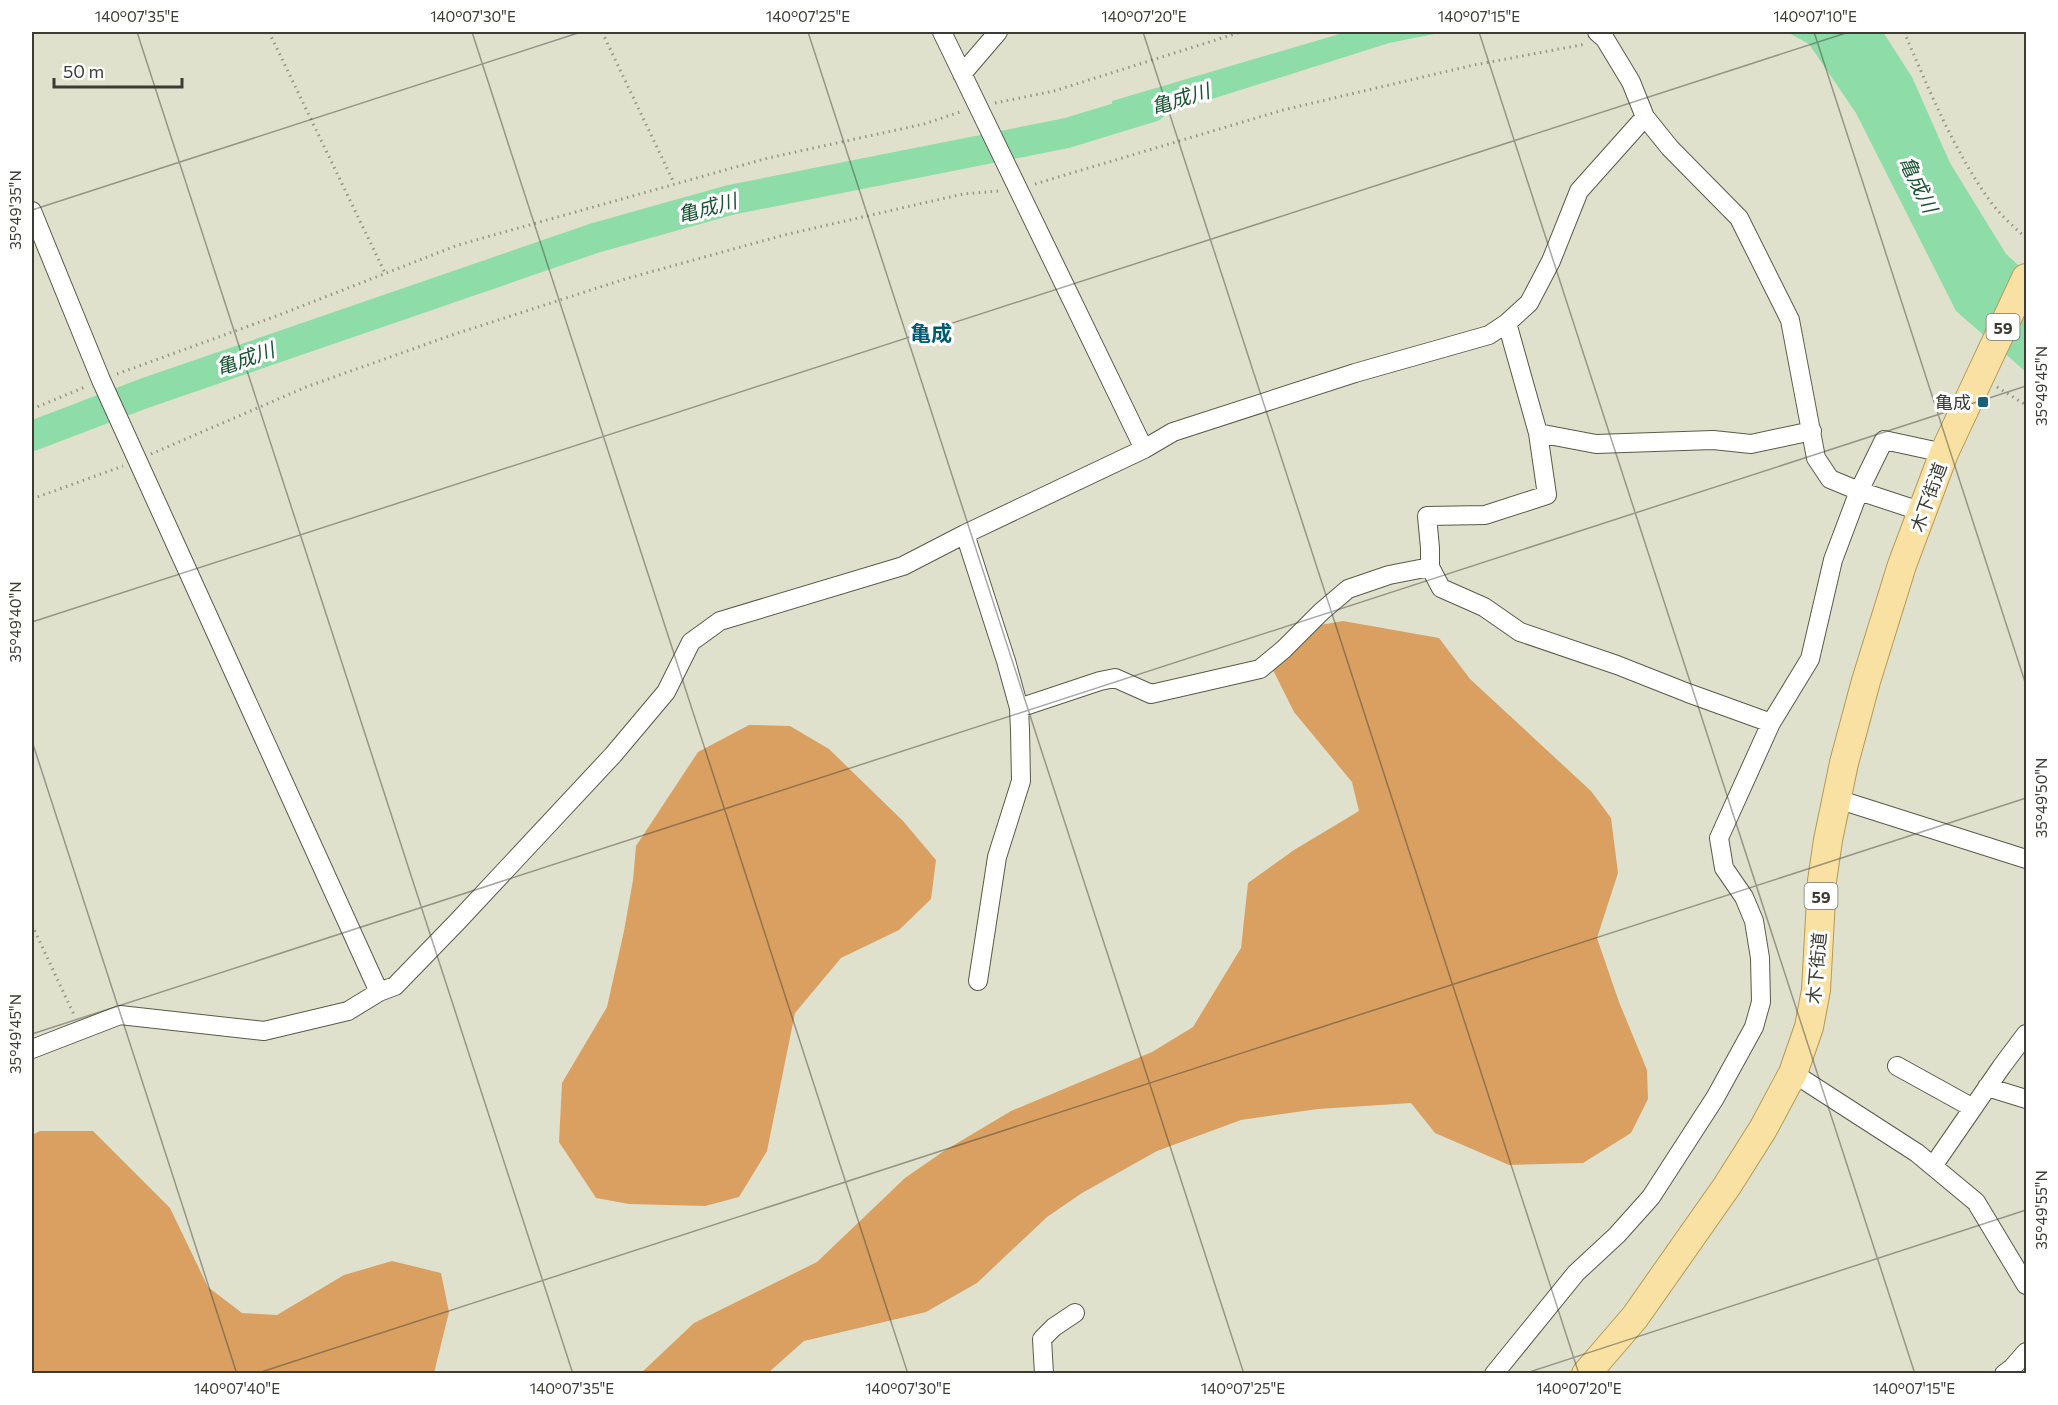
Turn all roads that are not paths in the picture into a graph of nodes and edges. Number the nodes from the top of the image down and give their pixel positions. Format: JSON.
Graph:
{"nodes":[{"id":1,"x":942,"y":32,"type":"edge"},
{"id":2,"x":999,"y":32,"type":"edge"},
{"id":3,"x":1601,"y":35,"type":"edge"},
{"id":4,"x":962,"y":74,"type":"junction"},
{"id":5,"x":1645,"y":117,"type":"junction"},
{"id":6,"x":32,"y":211,"type":"edge"},
{"id":7,"x":2026,"y":278,"type":"edge"},
{"id":8,"x":1507,"y":323,"type":"junction"},
{"id":9,"x":1812,"y":431,"type":"junction"},
{"id":10,"x":1538,"y":433,"type":"junction"},
{"id":11,"x":1144,"y":449,"type":"junction"},
{"id":12,"x":1944,"y":453,"type":"junction"},
{"id":13,"x":1859,"y":491,"type":"junction"},
{"id":14,"x":1923,"y":512,"type":"junction"},
{"id":15,"x":965,"y":534,"type":"junction"},
{"id":16,"x":1430,"y":567,"type":"junction"},
{"id":17,"x":1018,"y":708,"type":"junction"},
{"id":18,"x":1772,"y":723,"type":"junction"},
{"id":19,"x":1837,"y":799,"type":"junction"},
{"id":20,"x":2026,"y":859,"type":"edge"},
{"id":21,"x":978,"y":981,"type":"dead end"},
{"id":22,"x":379,"y":992,"type":"junction"},
{"id":23,"x":2026,"y":1034,"type":"edge"},
{"id":24,"x":32,"y":1049,"type":"edge"},
{"id":25,"x":1897,"y":1066,"type":"dead end"},
{"id":26,"x":1793,"y":1073,"type":"junction"},
{"id":27,"x":1987,"y":1087,"type":"junction"},
{"id":28,"x":2026,"y":1099,"type":"edge"},
{"id":29,"x":1973,"y":1108,"type":"junction"},
{"id":30,"x":1933,"y":1166,"type":"junction"},
{"id":31,"x":2026,"y":1285,"type":"edge"},
{"id":32,"x":1075,"y":1313,"type":"dead end"},
{"id":33,"x":2026,"y":1352,"type":"edge"},
{"id":34,"x":1044,"y":1374,"type":"edge"},
{"id":35,"x":1494,"y":1374,"type":"edge"},
{"id":36,"x":1586,"y":1374,"type":"edge"},
{"id":37,"x":2004,"y":1374,"type":"edge"}],
"edges":[{"from":1,"to":4,"type":"street"},
{"from":2,"to":4,"type":"street"},
{"from":3,"to":5,"type":"street"},
{"from":4,"to":11,"type":"street"},
{"from":5,"to":8,"type":"street"},
{"from":5,"to":9,"type":"street"},
{"from":6,"to":22,"type":"street"},
{"from":7,"to":12,"type":"main road","name":"木下街道","number":"59"},
{"from":8,"to":10,"type":"street"},
{"from":8,"to":11,"type":"street"},
{"from":9,"to":10,"type":"street"},
{"from":9,"to":13,"type":"street"},
{"from":10,"to":16,"type":"street"},
{"from":11,"to":15,"type":"street"},
{"from":12,"to":13,"type":"street"},
{"from":12,"to":14,"type":"main road","name":"木下街道","number":"59"},
{"from":13,"to":14,"type":"street"},
{"from":13,"to":18,"type":"street"},
{"from":14,"to":19,"type":"main road","name":"木下街道","number":"59"},
{"from":15,"to":17,"type":"street"},
{"from":15,"to":22,"type":"street"},
{"from":16,"to":17,"type":"street"},
{"from":16,"to":18,"type":"street"},
{"from":17,"to":21,"type":"street"},
{"from":18,"to":35,"type":"street"},
{"from":19,"to":20,"type":"street"},
{"from":19,"to":26,"type":"main road","name":"木下街道","number":"59"},
{"from":22,"to":24,"type":"street"},
{"from":23,"to":27,"type":"street"},
{"from":25,"to":29,"type":"street"},
{"from":26,"to":30,"type":"street"},
{"from":26,"to":36,"type":"main road","name":"木下街道","number":"59"},
{"from":27,"to":28,"type":"street"},
{"from":27,"to":29,"type":"street"},
{"from":29,"to":30,"type":"street"},
{"from":30,"to":31,"type":"street"},
{"from":32,"to":34,"type":"street"},
{"from":33,"to":37,"type":"street"}]}
